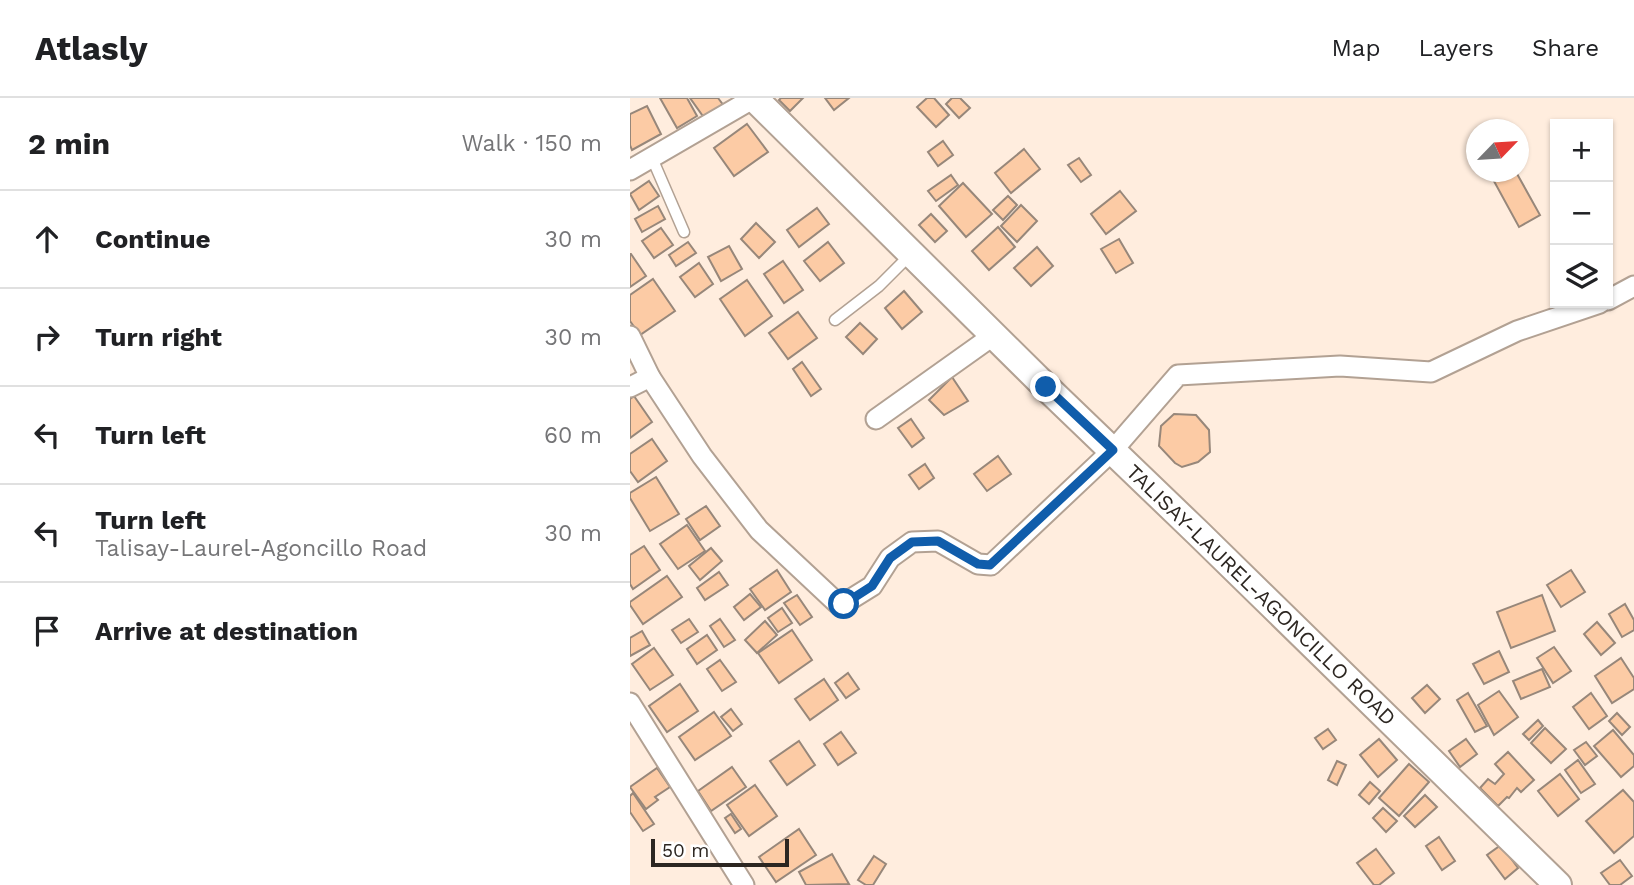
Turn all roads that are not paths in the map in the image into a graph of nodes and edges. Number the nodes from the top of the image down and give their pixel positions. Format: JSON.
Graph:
{"nodes":[{"id":1,"x":754,"y":98,"type":"edge"},
{"id":2,"x":652,"y":158,"type":"junction"},
{"id":3,"x":630,"y":170,"type":"edge"},
{"id":4,"x":684,"y":232,"type":"dead end"},
{"id":5,"x":911,"y":253,"type":"junction"},
{"id":6,"x":1634,"y":286,"type":"edge"},
{"id":7,"x":1613,"y":297,"type":"edge"},
{"id":8,"x":1585,"y":308,"type":"edge"},
{"id":9,"x":835,"y":320,"type":"dead end"},
{"id":10,"x":994,"y":335,"type":"junction"},
{"id":11,"x":630,"y":336,"type":"edge"},
{"id":12,"x":650,"y":377,"type":"junction"},
{"id":13,"x":630,"y":387,"type":"edge"},
{"id":14,"x":876,"y":419,"type":"dead end"},
{"id":15,"x":1106,"y":444,"type":"junction"},
{"id":16,"x":630,"y":703,"type":"edge"},
{"id":17,"x":744,"y":885,"type":"edge"},
{"id":18,"x":1558,"y":885,"type":"edge"}],
"edges":[{"from":1,"to":2,"type":"street"},
{"from":1,"to":5,"type":"main road","name":"TALISAY-LAUREL-AGONCILLO ROAD"},
{"from":2,"to":3,"type":"street"},
{"from":2,"to":4,"type":"lane"},
{"from":5,"to":9,"type":"lane"},
{"from":5,"to":10,"type":"main road","name":"TALISAY-LAUREL-AGONCILLO ROAD"},
{"from":6,"to":7,"type":"street"},
{"from":8,"to":15,"type":"street"},
{"from":10,"to":14,"type":"street"},
{"from":10,"to":15,"type":"main road","name":"TALISAY-LAUREL-AGONCILLO ROAD"},
{"from":11,"to":12,"type":"street"},
{"from":12,"to":13,"type":"street"},
{"from":12,"to":15,"type":"street"},
{"from":15,"to":18,"type":"main road","name":"TALISAY-LAUREL-AGONCILLO ROAD"},
{"from":16,"to":17,"type":"street"}]}
